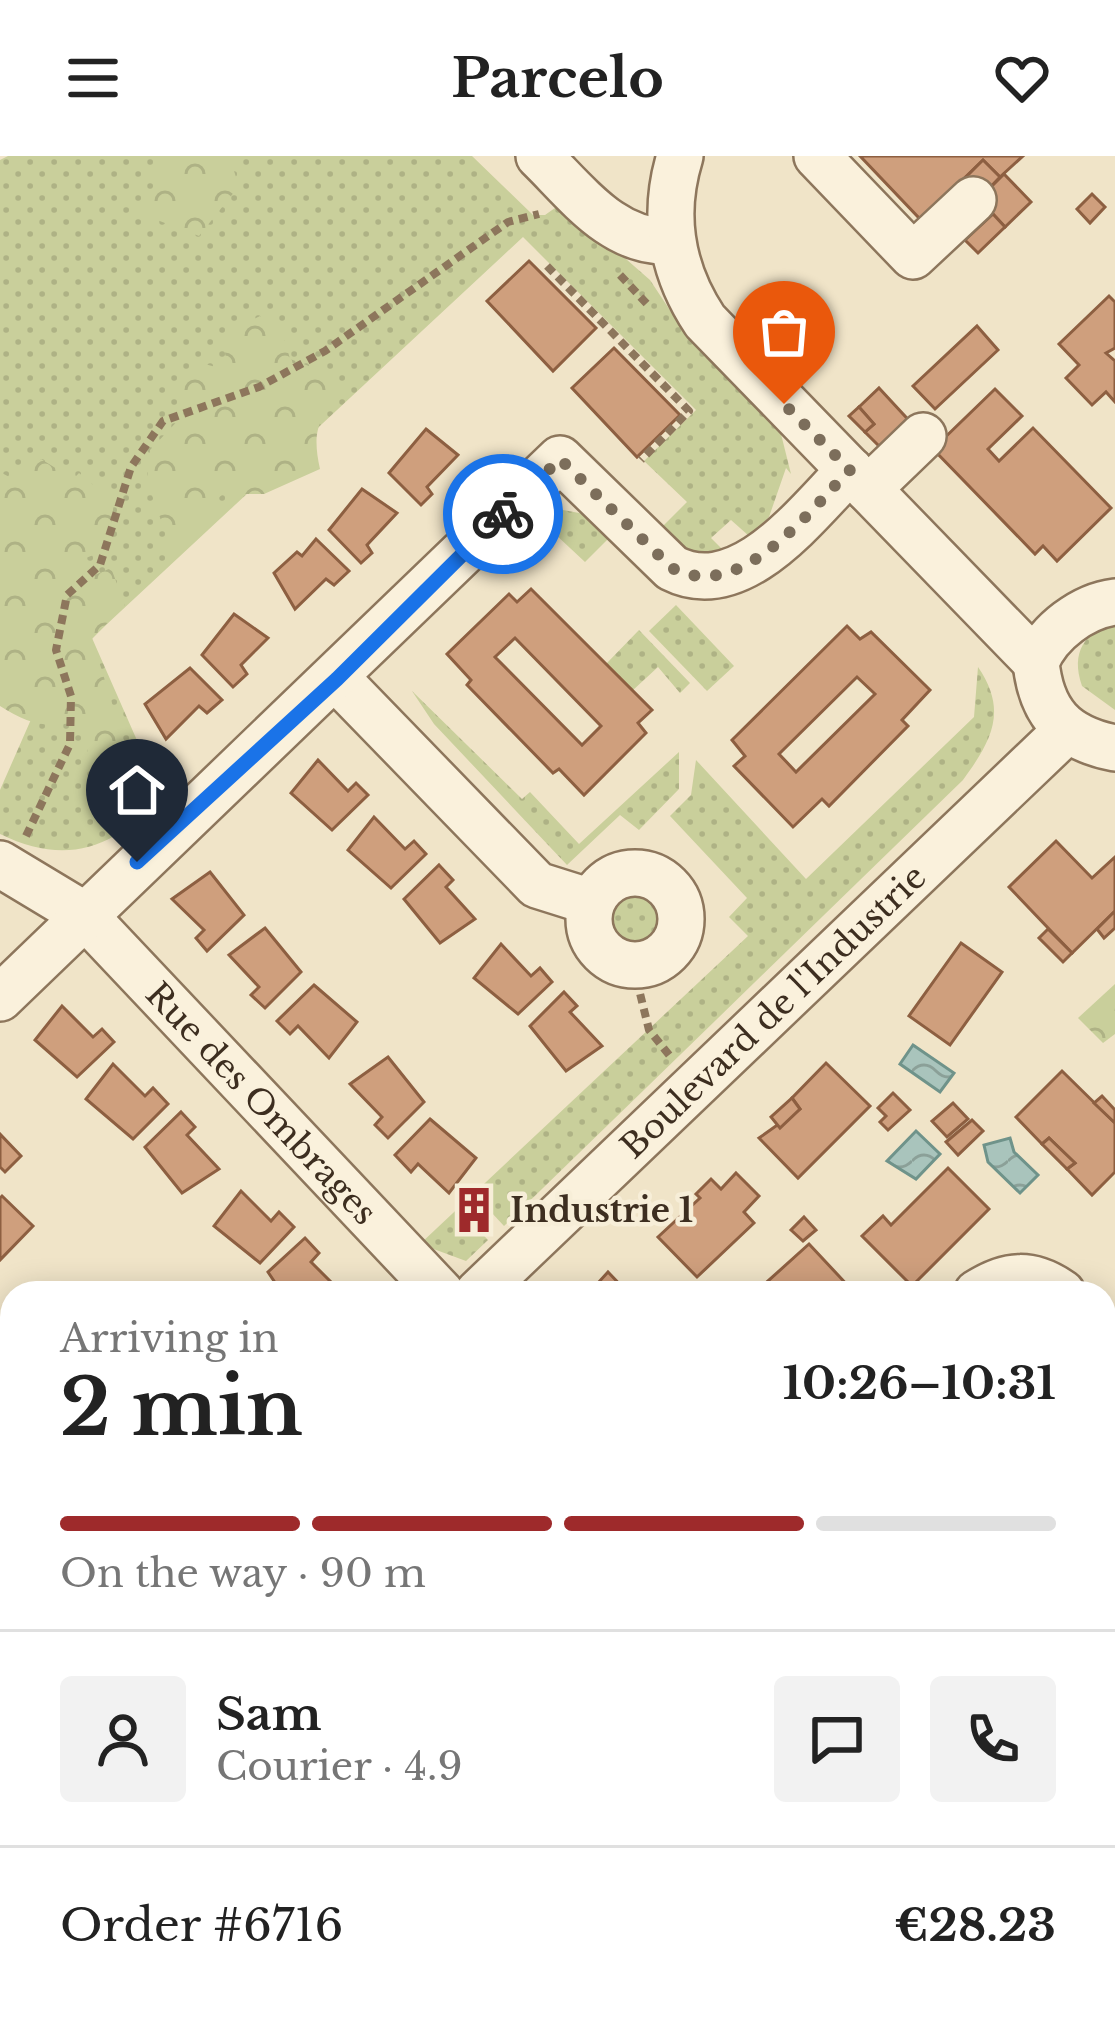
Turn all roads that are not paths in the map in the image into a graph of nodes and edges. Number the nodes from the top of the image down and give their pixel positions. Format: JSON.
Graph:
{"nodes":[{"id":1,"x":539,"y":156,"type":"edge"},
{"id":2,"x":680,"y":156,"type":"edge"},
{"id":3,"x":818,"y":156,"type":"edge"},
{"id":4,"x":973,"y":200,"type":"dead end"},
{"id":5,"x":672,"y":241,"type":"junction"},
{"id":6,"x":923,"y":436,"type":"dead end"},
{"id":7,"x":859,"y":479,"type":"junction"},
{"id":8,"x":1115,"y":602,"type":"edge"},
{"id":9,"x":1036,"y":662,"type":"junction"},
{"id":10,"x":337,"y":679,"type":"junction"},
{"id":11,"x":1066,"y":731,"type":"junction"},
{"id":12,"x":1115,"y":748,"type":"edge"},
{"id":13,"x":10,"y":856,"type":"edge"},
{"id":14,"x":591,"y":902,"type":"junction"},
{"id":15,"x":83,"y":914,"type":"junction"},
{"id":16,"x":0,"y":998,"type":"edge"},
{"id":17,"x":430,"y":1281,"type":"edge"},
{"id":18,"x":491,"y":1281,"type":"edge"},
{"id":19,"x":1005,"y":1281,"type":"edge"},
{"id":20,"x":1043,"y":1281,"type":"edge"}],
"edges":[{"from":1,"to":5,"type":"street"},
{"from":2,"to":5,"type":"street"},
{"from":3,"to":4,"type":"street"},
{"from":5,"to":7,"type":"street"},
{"from":6,"to":7,"type":"street"},
{"from":7,"to":9,"type":"street"},
{"from":7,"to":10,"type":"street"},
{"from":8,"to":9,"type":"street"},
{"from":9,"to":11,"type":"street"},
{"from":10,"to":14,"type":"street"},
{"from":10,"to":15,"type":"street"},
{"from":11,"to":12,"type":"street"},
{"from":11,"to":18,"type":"street","name":"Boulevard de l'Industrie"},
{"from":13,"to":15,"type":"street","name":"Rue des Ombrages"},
{"from":14,"to":14,"type":"street"},
{"from":15,"to":16,"type":"street"},
{"from":15,"to":17,"type":"street","name":"Rue des Ombrages"},
{"from":19,"to":20,"type":"street"}]}
